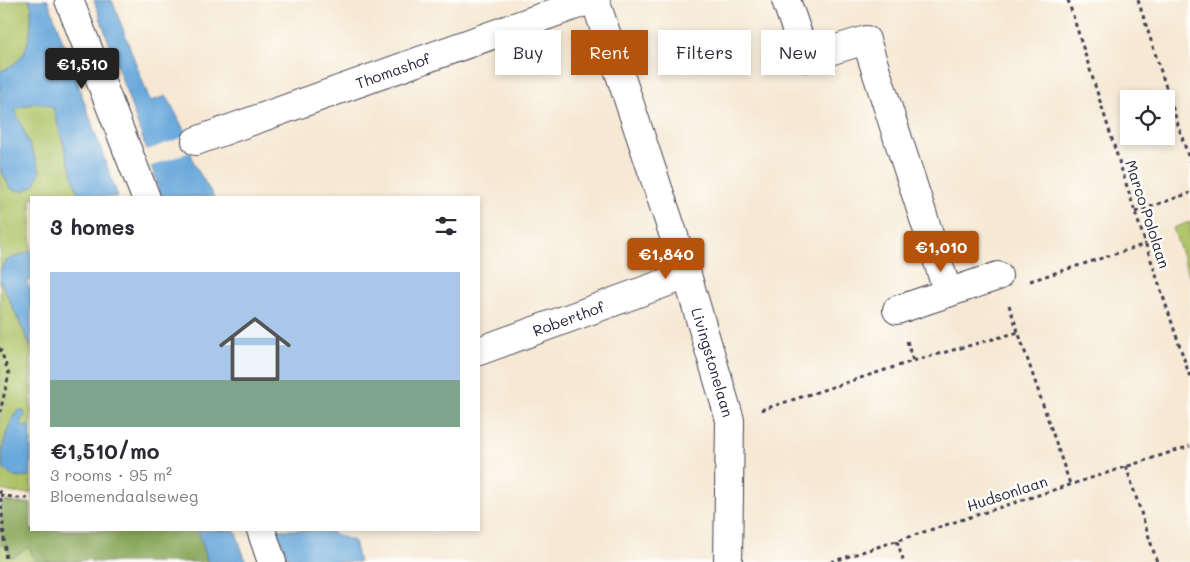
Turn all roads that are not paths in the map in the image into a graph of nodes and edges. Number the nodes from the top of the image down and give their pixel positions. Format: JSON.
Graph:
{"nodes":[{"id":1,"x":69,"y":0,"type":"edge"},
{"id":2,"x":590,"y":0,"type":"edge"},
{"id":3,"x":595,"y":0,"type":"edge"},
{"id":4,"x":786,"y":0,"type":"edge"},
{"id":5,"x":196,"y":141,"type":"dead end"},
{"id":6,"x":145,"y":196,"type":"edge"},
{"id":7,"x":687,"y":275,"type":"junction"},
{"id":8,"x":1001,"y":283,"type":"road end"},
{"id":9,"x":948,"y":293,"type":"junction"},
{"id":10,"x":897,"y":310,"type":"dead end"},
{"id":11,"x":480,"y":352,"type":"edge"},
{"id":12,"x":261,"y":531,"type":"edge"},
{"id":13,"x":272,"y":562,"type":"edge"},
{"id":14,"x":728,"y":562,"type":"edge"}],
"edges":[{"from":1,"to":6,"type":"street"},
{"from":2,"to":5,"type":"street","name":"Thomashof"},
{"from":3,"to":7,"type":"street","name":"Livingstonelaan"},
{"from":4,"to":9,"type":"street"},
{"from":7,"to":11,"type":"street","name":"Roberthof"},
{"from":7,"to":14,"type":"street","name":"Livingstonelaan"},
{"from":8,"to":9,"type":"street"},
{"from":9,"to":10,"type":"street"},
{"from":12,"to":13,"type":"street"}]}
